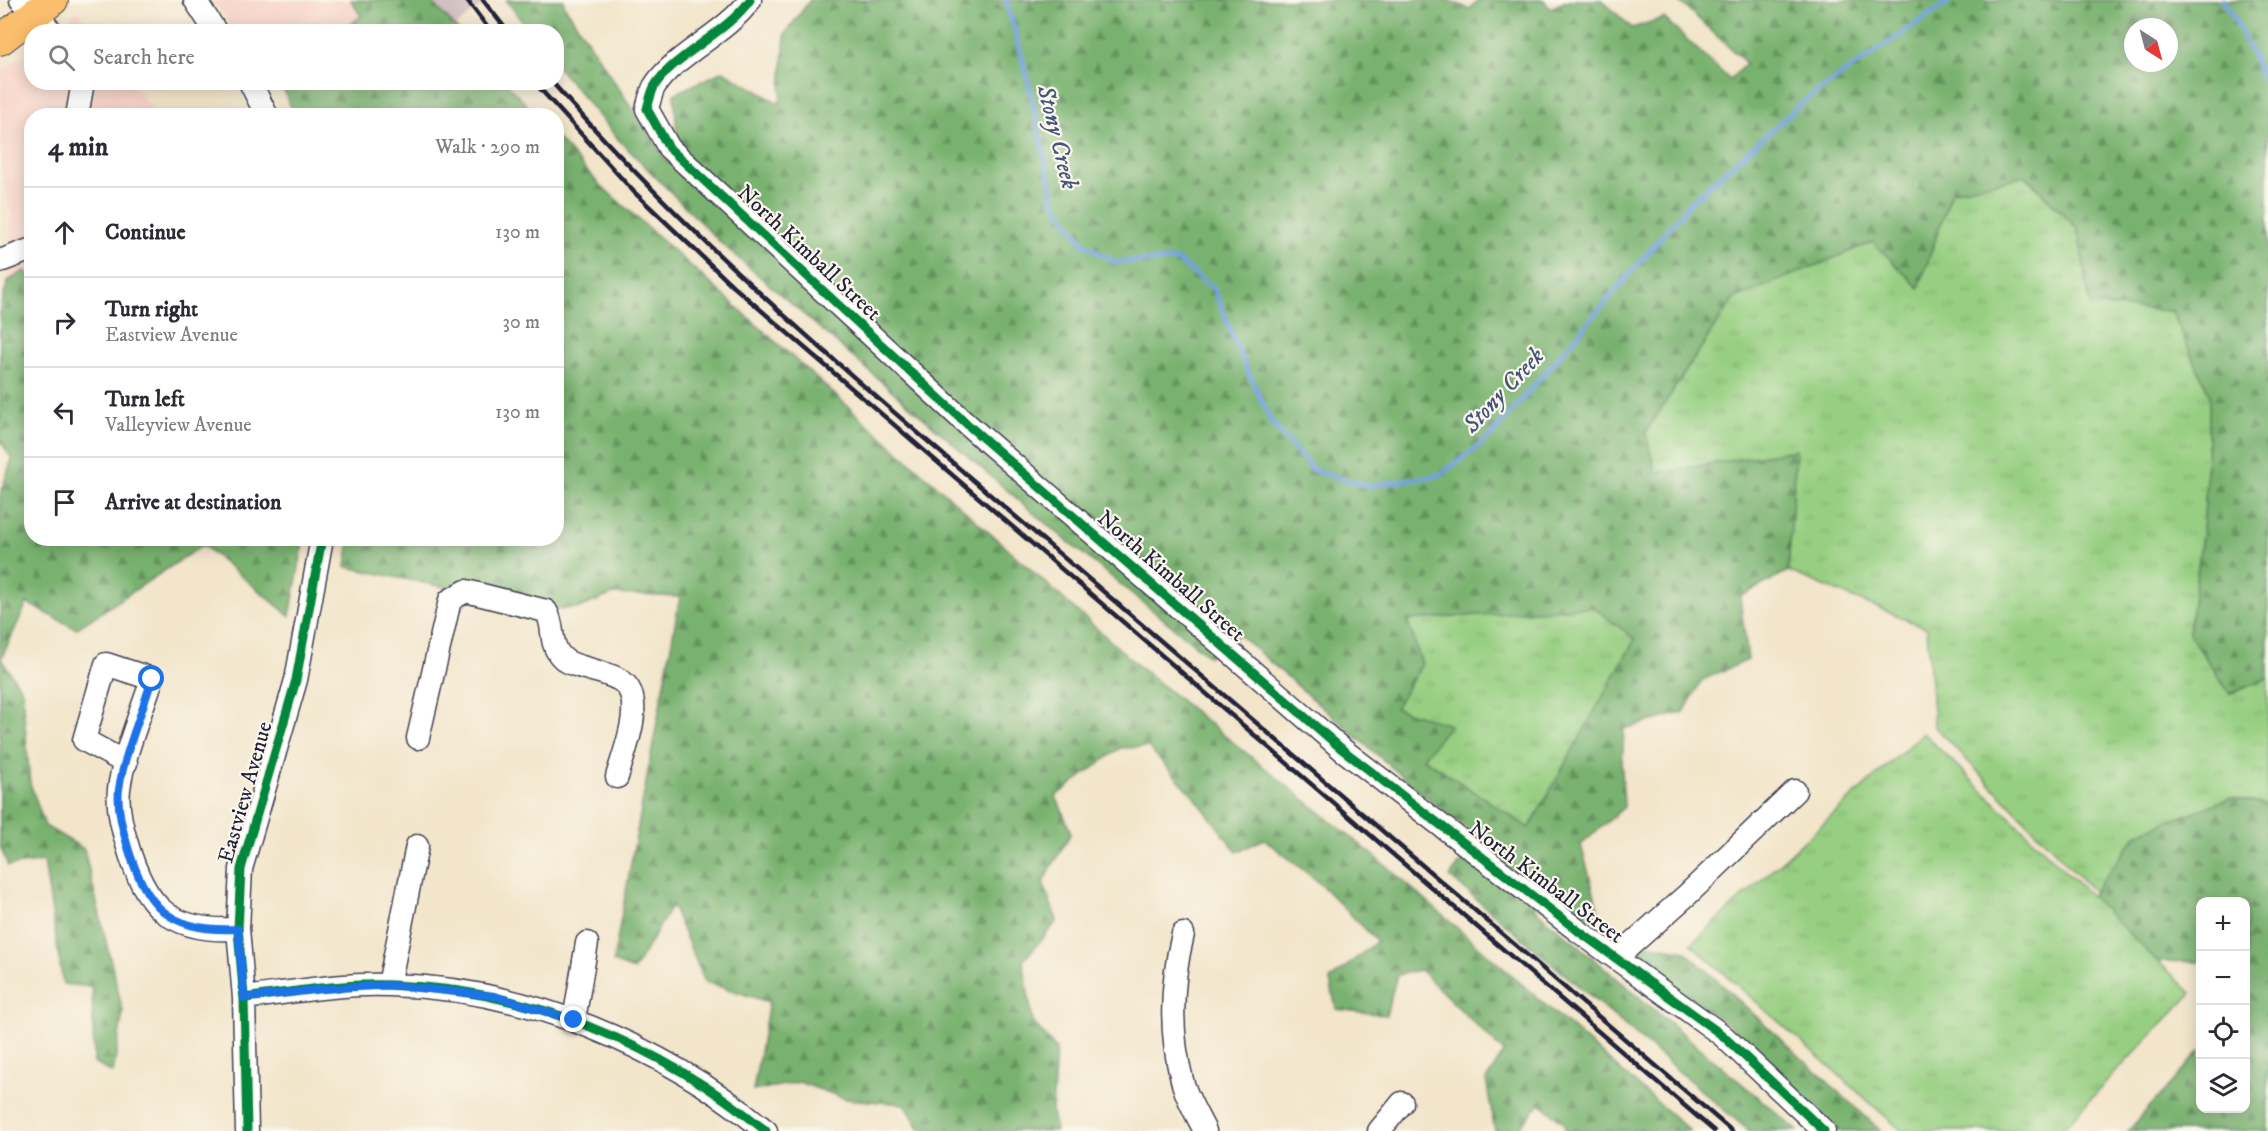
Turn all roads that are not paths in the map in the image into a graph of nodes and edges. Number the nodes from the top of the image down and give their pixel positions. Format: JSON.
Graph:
{"nodes":[{"id":1,"x":195,"y":0,"type":"edge"},
{"id":2,"x":750,"y":0,"type":"edge"},
{"id":3,"x":43,"y":8,"type":"edge"},
{"id":4,"x":211,"y":24,"type":"edge"},
{"id":5,"x":0,"y":40,"type":"edge"},
{"id":6,"x":82,"y":90,"type":"edge"},
{"id":7,"x":254,"y":90,"type":"edge"},
{"id":8,"x":78,"y":108,"type":"edge"},
{"id":9,"x":263,"y":108,"type":"edge"},
{"id":10,"x":24,"y":252,"type":"edge"},
{"id":11,"x":0,"y":261,"type":"edge"},
{"id":12,"x":321,"y":546,"type":"edge"},
{"id":13,"x":418,"y":738,"type":"dead end"},
{"id":14,"x":126,"y":763,"type":"dead end"},
{"id":15,"x":617,"y":777,"type":"dead end"},
{"id":16,"x":1795,"y":790,"type":"dead end"},
{"id":17,"x":417,"y":846,"type":"dead end"},
{"id":18,"x":238,"y":929,"type":"junction"},
{"id":19,"x":1183,"y":934,"type":"dead end"},
{"id":20,"x":588,"y":943,"type":"dead end"},
{"id":21,"x":1616,"y":958,"type":"junction"},
{"id":22,"x":390,"y":985,"type":"junction"},
{"id":23,"x":244,"y":998,"type":"junction"},
{"id":24,"x":574,"y":1020,"type":"junction"},
{"id":25,"x":1402,"y":1103,"type":"dead end"},
{"id":26,"x":247,"y":1131,"type":"edge"},
{"id":27,"x":766,"y":1131,"type":"edge"},
{"id":28,"x":1205,"y":1131,"type":"edge"},
{"id":29,"x":1379,"y":1131,"type":"edge"},
{"id":30,"x":1824,"y":1131,"type":"edge"}],
"edges":[{"from":1,"to":4,"type":"street"},
{"from":2,"to":21,"type":"street","name":"North Kimball Street"},
{"from":3,"to":5,"type":"main road"},
{"from":6,"to":8,"type":"street"},
{"from":7,"to":9,"type":"street"},
{"from":10,"to":11,"type":"street"},
{"from":12,"to":18,"type":"street","name":"Eastview Avenue"},
{"from":13,"to":15,"type":"street"},
{"from":14,"to":18,"type":"street"},
{"from":16,"to":21,"type":"street"},
{"from":17,"to":22,"type":"street"},
{"from":18,"to":23,"type":"street","name":"Eastview Avenue"},
{"from":19,"to":28,"type":"street"},
{"from":20,"to":24,"type":"street"},
{"from":21,"to":30,"type":"street","name":"North Kimball Street"},
{"from":22,"to":23,"type":"street"},
{"from":22,"to":24,"type":"street"},
{"from":23,"to":26,"type":"street","name":"Eastview Avenue"},
{"from":24,"to":27,"type":"street"},
{"from":25,"to":29,"type":"street"}]}
